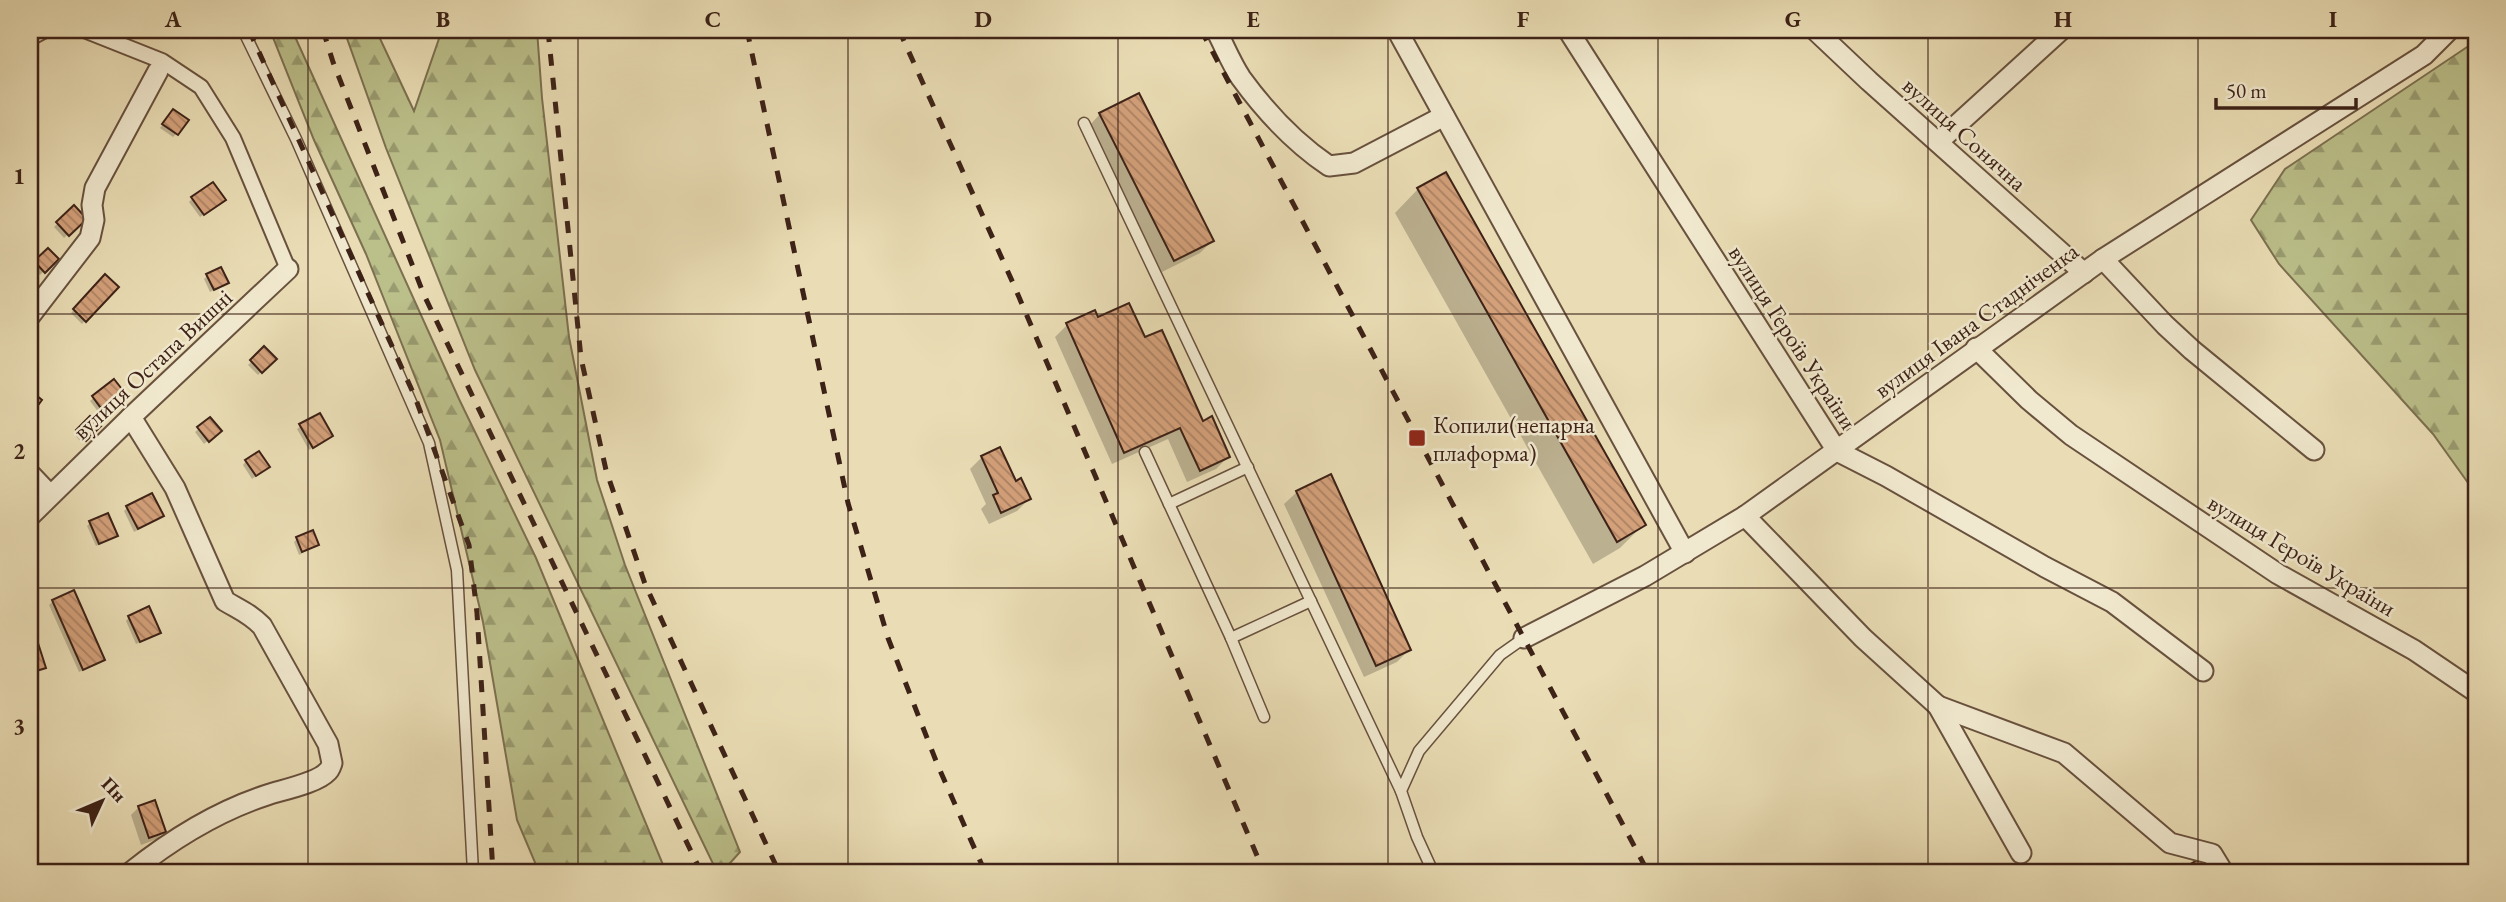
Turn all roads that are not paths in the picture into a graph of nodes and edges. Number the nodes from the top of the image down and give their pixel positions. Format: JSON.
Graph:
{"nodes":[{"id":1,"x":45,"y":30,"type":"edge"},
{"id":2,"x":84,"y":30,"type":"edge"},
{"id":3,"x":243,"y":30,"type":"edge"},
{"id":4,"x":1216,"y":30,"type":"edge"},
{"id":5,"x":1397,"y":30,"type":"edge"},
{"id":6,"x":1568,"y":30,"type":"edge"},
{"id":7,"x":1815,"y":30,"type":"edge"},
{"id":8,"x":2061,"y":30,"type":"edge"},
{"id":9,"x":2449,"y":30,"type":"edge"},
{"id":10,"x":30,"y":38,"type":"edge"},
{"id":11,"x":158,"y":71,"type":"dead end"},
{"id":12,"x":1444,"y":116,"type":"junction"},
{"id":13,"x":1084,"y":123,"type":"dead end"},
{"id":14,"x":1938,"y":142,"type":"junction"},
{"id":15,"x":2104,"y":259,"type":"junction"},
{"id":16,"x":288,"y":269,"type":"joint"},
{"id":17,"x":2084,"y":273,"type":"junction"},
{"id":18,"x":32,"y":308,"type":"edge"},
{"id":19,"x":1976,"y":348,"type":"junction"},
{"id":20,"x":131,"y":417,"type":"junction"},
{"id":21,"x":2314,"y":450,"type":"dead end"},
{"id":22,"x":1837,"y":451,"type":"junction"},
{"id":23,"x":1145,"y":452,"type":"dead end"},
{"id":24,"x":1248,"y":467,"type":"junction"},
{"id":25,"x":30,"y":474,"type":"edge"},
{"id":26,"x":50,"y":495,"type":"junction"},
{"id":27,"x":1169,"y":504,"type":"junction"},
{"id":28,"x":30,"y":516,"type":"edge"},
{"id":29,"x":1745,"y":516,"type":"junction"},
{"id":30,"x":1685,"y":553,"type":"junction"},
{"id":31,"x":1311,"y":601,"type":"junction"},
{"id":32,"x":1231,"y":638,"type":"junction"},
{"id":33,"x":1524,"y":639,"type":"joint"},
{"id":34,"x":2203,"y":671,"type":"dead end"},
{"id":35,"x":2476,"y":692,"type":"edge"},
{"id":36,"x":1938,"y":706,"type":"junction"},
{"id":37,"x":1264,"y":716,"type":"dead end"},
{"id":38,"x":1401,"y":791,"type":"junction"},
{"id":39,"x":2021,"y":853,"type":"dead end"},
{"id":40,"x":131,"y":872,"type":"edge"},
{"id":41,"x":473,"y":872,"type":"edge"},
{"id":42,"x":1433,"y":872,"type":"edge"},
{"id":43,"x":2223,"y":872,"type":"edge"}],
"edges":[{"from":1,"to":10,"type":"street"},
{"from":2,"to":16,"type":"street"},
{"from":3,"to":41,"type":"lane"},
{"from":4,"to":12,"type":"street"},
{"from":5,"to":12,"type":"street"},
{"from":6,"to":22,"type":"street","name":"вулиця Героїв України"},
{"from":7,"to":14,"type":"street","name":"вулиця Сонячна"},
{"from":8,"to":14,"type":"street"},
{"from":9,"to":15,"type":"street","name":"вулиця Івана Стадніченка"},
{"from":11,"to":18,"type":"street"},
{"from":12,"to":30,"type":"street"},
{"from":13,"to":24,"type":"lane"},
{"from":14,"to":17,"type":"street","name":"вулиця Сонячна"},
{"from":15,"to":17,"type":"street","name":"вулиця Івана Стадніченка"},
{"from":15,"to":21,"type":"street"},
{"from":16,"to":20,"type":"street","name":"вулиця Остапа Вишні"},
{"from":17,"to":19,"type":"street","name":"вулиця Івана Стадніченка"},
{"from":19,"to":22,"type":"street","name":"вулиця Івана Стадніченка"},
{"from":19,"to":35,"type":"street","name":"вулиця Героїв України"},
{"from":20,"to":26,"type":"street","name":"вулиця Остапа Вишні"},
{"from":20,"to":40,"type":"street"},
{"from":22,"to":29,"type":"street","name":"вулиця Івана Стадніченка"},
{"from":22,"to":34,"type":"street","name":"вулиця Героїв України"},
{"from":23,"to":27,"type":"lane"},
{"from":24,"to":27,"type":"lane"},
{"from":24,"to":31,"type":"lane"},
{"from":25,"to":26,"type":"street"},
{"from":26,"to":28,"type":"street","name":"вулиця Остапа Вишні"},
{"from":27,"to":32,"type":"lane"},
{"from":29,"to":30,"type":"street","name":"вулиця Івана Стадніченка"},
{"from":29,"to":36,"type":"street"},
{"from":30,"to":33,"type":"street","name":"вулиця Івана Стадніченка"},
{"from":31,"to":32,"type":"lane"},
{"from":31,"to":38,"type":"lane"},
{"from":32,"to":37,"type":"lane"},
{"from":33,"to":38,"type":"lane"},
{"from":36,"to":39,"type":"street"},
{"from":36,"to":43,"type":"street"},
{"from":38,"to":42,"type":"lane"}]}
